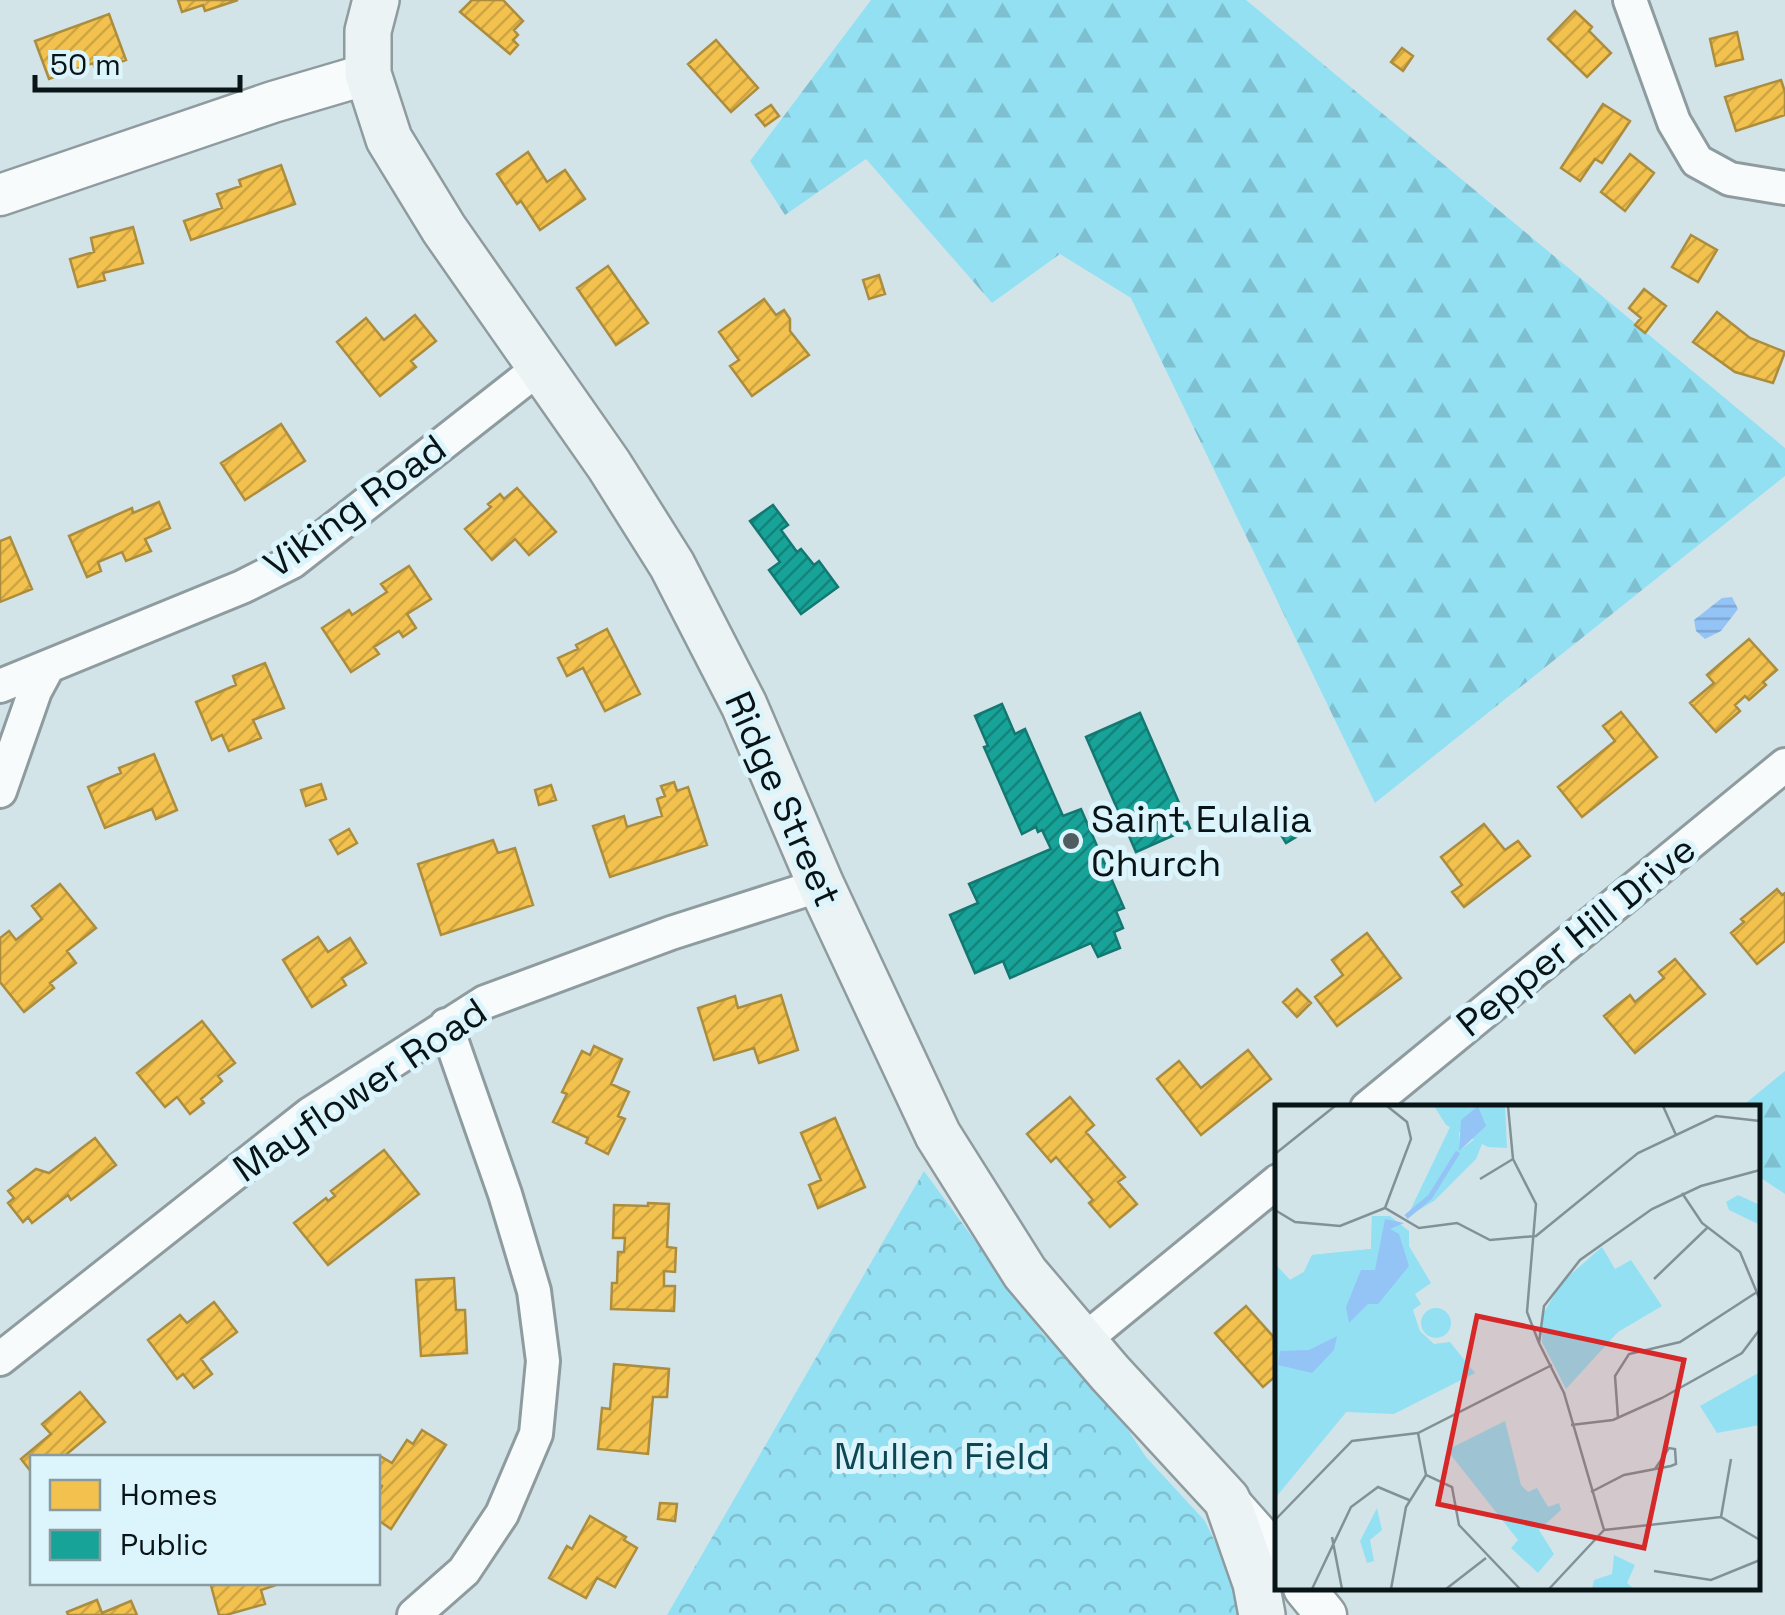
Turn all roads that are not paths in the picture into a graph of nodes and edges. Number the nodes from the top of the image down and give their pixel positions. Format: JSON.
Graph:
{"nodes":[{"id":1,"x":376,"y":0,"type":"edge"},
{"id":2,"x":1630,"y":0,"type":"edge"},
{"id":3,"x":368,"y":74,"type":"junction"},
{"id":4,"x":1785,"y":188,"type":"edge"},
{"id":5,"x":0,"y":194,"type":"edge"},
{"id":6,"x":539,"y":368,"type":"junction"},
{"id":7,"x":48,"y":668,"type":"junction"},
{"id":8,"x":0,"y":686,"type":"edge"},
{"id":9,"x":1785,"y":765,"type":"edge"},
{"id":10,"x":0,"y":791,"type":"edge"},
{"id":11,"x":822,"y":885,"type":"junction"},
{"id":12,"x":446,"y":1025,"type":"junction"},
{"id":13,"x":1371,"y":1105,"type":"edge"},
{"id":14,"x":1275,"y":1183,"type":"edge"},
{"id":15,"x":1083,"y":1341,"type":"junction"},
{"id":16,"x":0,"y":1358,"type":"edge"},
{"id":17,"x":1227,"y":1500,"type":"junction"},
{"id":18,"x":1275,"y":1554,"type":"edge"},
{"id":19,"x":1306,"y":1590,"type":"edge"},
{"id":20,"x":414,"y":1615,"type":"edge"},
{"id":21,"x":1262,"y":1615,"type":"edge"},
{"id":22,"x":1326,"y":1615,"type":"edge"}],
"edges":[{"from":1,"to":3,"type":"main road","name":"Ridge Street"},
{"from":2,"to":4,"type":"street"},
{"from":3,"to":5,"type":"street"},
{"from":3,"to":6,"type":"main road","name":"Ridge Street"},
{"from":6,"to":7,"type":"street","name":"Viking Road"},
{"from":6,"to":11,"type":"main road","name":"Ridge Street"},
{"from":7,"to":8,"type":"street","name":"Viking Road"},
{"from":7,"to":10,"type":"street"},
{"from":9,"to":13,"type":"street","name":"Pepper Hill Drive"},
{"from":11,"to":12,"type":"street","name":"Mayflower Road"},
{"from":11,"to":15,"type":"main road","name":"Ridge Street"},
{"from":12,"to":16,"type":"street","name":"Mayflower Road"},
{"from":12,"to":20,"type":"street"},
{"from":14,"to":15,"type":"street"},
{"from":15,"to":17,"type":"main road","name":"Ridge Street"},
{"from":17,"to":18,"type":"street","name":"Ridge Street"},
{"from":17,"to":21,"type":"main road"},
{"from":19,"to":22,"type":"street"}]}
